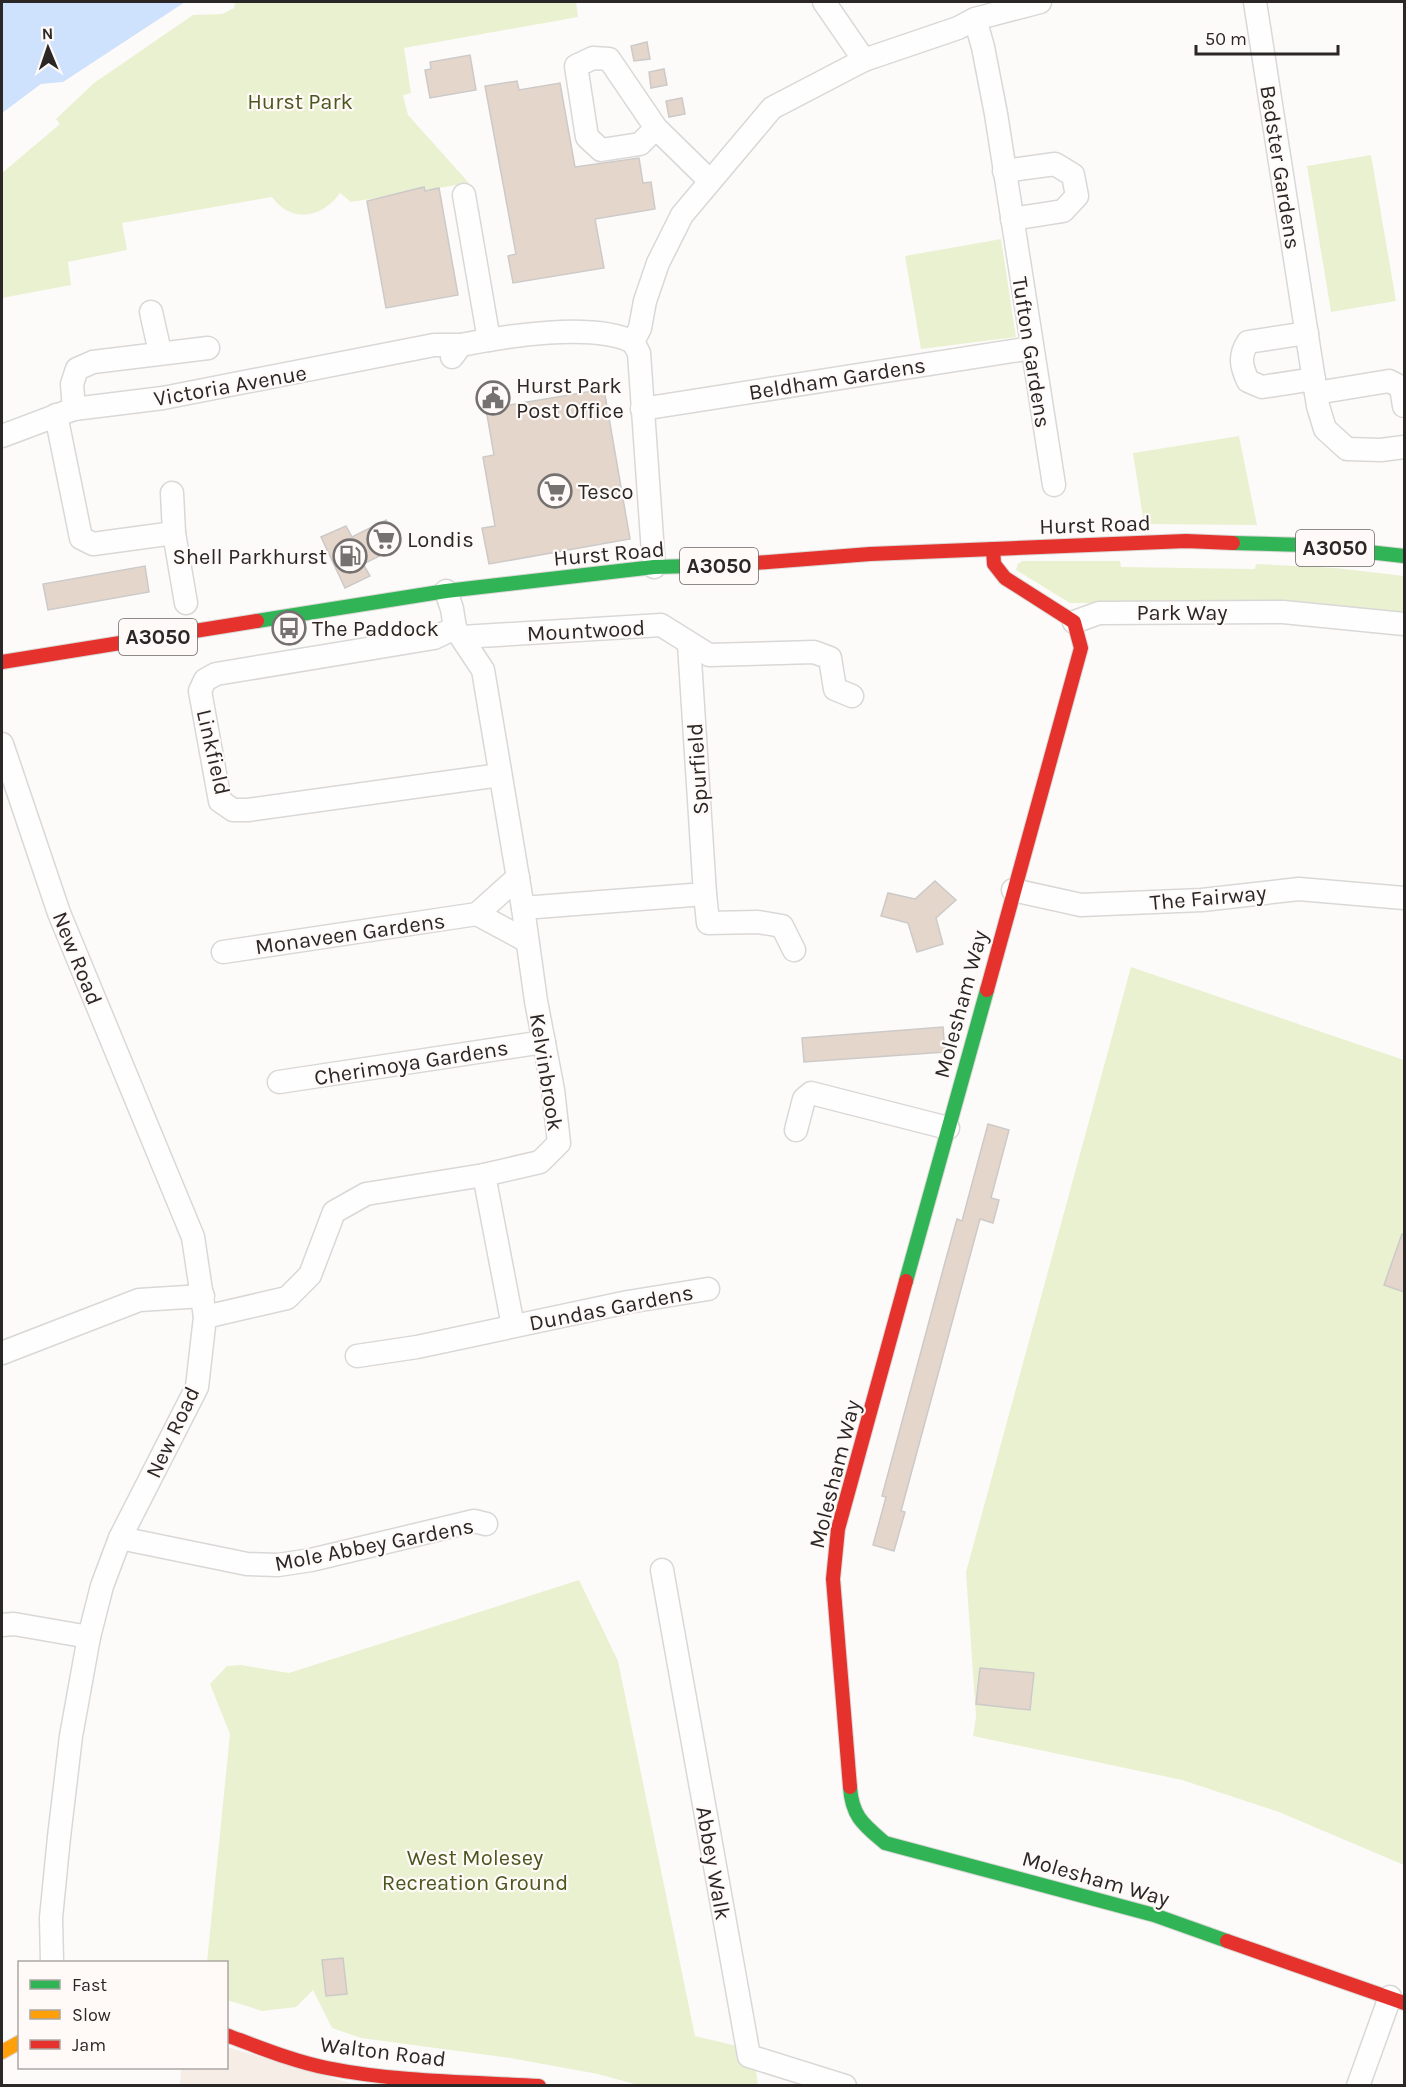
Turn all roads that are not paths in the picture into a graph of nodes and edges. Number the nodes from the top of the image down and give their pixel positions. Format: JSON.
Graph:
{"nodes":[{"id":1,"x":824,"y":2,"type":"edge"},
{"id":2,"x":1040,"y":2,"type":"edge"},
{"id":3,"x":1255,"y":2,"type":"edge"},
{"id":4,"x":975,"y":19,"type":"junction"},
{"id":5,"x":864,"y":60,"type":"junction"},
{"id":6,"x":656,"y":128,"type":"dead end"},
{"id":7,"x":1004,"y":171,"type":"junction"},
{"id":8,"x":709,"y":180,"type":"junction"},
{"id":9,"x":464,"y":195,"type":"dead end"},
{"id":10,"x":1012,"y":219,"type":"junction"},
{"id":11,"x":151,"y":312,"type":"dead end"},
{"id":12,"x":1307,"y":333,"type":"junction"},
{"id":13,"x":489,"y":340,"type":"junction"},
{"id":14,"x":633,"y":342,"type":"junction"},
{"id":15,"x":208,"y":348,"type":"dead end"},
{"id":16,"x":1032,"y":348,"type":"junction"},
{"id":17,"x":160,"y":352,"type":"junction"},
{"id":18,"x":1315,"y":386,"type":"junction"},
{"id":19,"x":1404,"y":405,"type":"edge"},
{"id":20,"x":642,"y":409,"type":"junction"},
{"id":21,"x":65,"y":412,"type":"junction"},
{"id":22,"x":2,"y":436,"type":"edge"},
{"id":23,"x":1404,"y":447,"type":"edge"},
{"id":24,"x":1054,"y":485,"type":"dead end"},
{"id":25,"x":172,"y":493,"type":"dead end"},
{"id":26,"x":174,"y":533,"type":"junction"},
{"id":27,"x":993,"y":549,"type":"junction"},
{"id":28,"x":1404,"y":556,"type":"edge"},
{"id":29,"x":654,"y":567,"type":"junction"},
{"id":30,"x":446,"y":591,"type":"junction"},
{"id":31,"x":186,"y":603,"type":"dead end"},
{"id":32,"x":1074,"y":622,"type":"junction"},
{"id":33,"x":1404,"y":624,"type":"edge"},
{"id":34,"x":459,"y":633,"type":"junction"},
{"id":35,"x":689,"y":644,"type":"junction"},
{"id":36,"x":2,"y":662,"type":"edge"},
{"id":37,"x":852,"y":696,"type":"dead end"},
{"id":38,"x":2,"y":744,"type":"edge"},
{"id":39,"x":500,"y":775,"type":"junction"},
{"id":40,"x":518,"y":877,"type":"junction"},
{"id":41,"x":1012,"y":890,"type":"junction"},
{"id":42,"x":705,"y":894,"type":"junction"},
{"id":43,"x":1404,"y":898,"type":"edge"},
{"id":44,"x":523,"y":908,"type":"junction"},
{"id":45,"x":477,"y":914,"type":"junction"},
{"id":46,"x":527,"y":941,"type":"junction"},
{"id":47,"x":794,"y":950,"type":"dead end"},
{"id":48,"x":223,"y":952,"type":"dead end"},
{"id":49,"x":544,"y":1042,"type":"junction"},
{"id":50,"x":279,"y":1082,"type":"dead end"},
{"id":51,"x":948,"y":1128,"type":"junction"},
{"id":52,"x":796,"y":1130,"type":"dead end"},
{"id":53,"x":484,"y":1175,"type":"junction"},
{"id":54,"x":708,"y":1289,"type":"dead end"},
{"id":55,"x":204,"y":1306,"type":"junction"},
{"id":56,"x":513,"y":1326,"type":"junction"},
{"id":57,"x":2,"y":1353,"type":"edge"},
{"id":58,"x":357,"y":1356,"type":"dead end"},
{"id":59,"x":486,"y":1524,"type":"dead end"},
{"id":60,"x":120,"y":1539,"type":"junction"},
{"id":61,"x":662,"y":1570,"type":"dead end"},
{"id":62,"x":2,"y":1625,"type":"edge"},
{"id":63,"x":89,"y":1637,"type":"junction"},
{"id":64,"x":52,"y":1961,"type":"edge"},
{"id":65,"x":1397,"y":2000,"type":"edge"},
{"id":66,"x":228,"y":2036,"type":"edge"},
{"id":67,"x":18,"y":2043,"type":"edge"},
{"id":68,"x":2,"y":2052,"type":"edge"},
{"id":69,"x":781,"y":2076,"type":"edge"},
{"id":70,"x":538,"y":2085,"type":"edge"},
{"id":71,"x":845,"y":2085,"type":"edge"},
{"id":72,"x":1358,"y":2085,"type":"edge"}],
"edges":[{"from":1,"to":5,"type":"street"},
{"from":2,"to":4,"type":"street"},
{"from":3,"to":12,"type":"street","name":"Bedster Gardens"},
{"from":4,"to":5,"type":"street"},
{"from":4,"to":7,"type":"street","name":"Tufton Gardens"},
{"from":5,"to":8,"type":"street"},
{"from":6,"to":8,"type":"street"},
{"from":7,"to":10,"type":"street","name":"Tufton Gardens"},
{"from":7,"to":10,"type":"street"},
{"from":8,"to":14,"type":"street"},
{"from":9,"to":13,"type":"street"},
{"from":10,"to":16,"type":"street","name":"Tufton Gardens"},
{"from":11,"to":17,"type":"street"},
{"from":12,"to":18,"type":"street","name":"Bedster Gardens"},
{"from":12,"to":18,"type":"street"},
{"from":13,"to":14,"type":"street","name":"Victoria Avenue"},
{"from":13,"to":21,"type":"street","name":"Victoria Avenue"},
{"from":14,"to":20,"type":"street"},
{"from":15,"to":17,"type":"street"},
{"from":16,"to":20,"type":"street","name":"Beldham Gardens"},
{"from":16,"to":24,"type":"street","name":"Tufton Gardens"},
{"from":17,"to":21,"type":"street"},
{"from":18,"to":19,"type":"street"},
{"from":18,"to":23,"type":"street","name":"Bedster Gardens"},
{"from":20,"to":29,"type":"street"},
{"from":21,"to":22,"type":"street","name":"Victoria Avenue"},
{"from":21,"to":26,"type":"street"},
{"from":25,"to":26,"type":"street"},
{"from":26,"to":31,"type":"street"},
{"from":27,"to":28,"type":"street","name":"Hurst Road","number":"A3050"},
{"from":27,"to":29,"type":"street","name":"Hurst Road","number":"A3050"},
{"from":27,"to":32,"type":"street"},
{"from":29,"to":30,"type":"street","name":"Hurst Road","number":"A3050"},
{"from":30,"to":34,"type":"street","name":"Kelvinbrook"},
{"from":30,"to":36,"type":"street","name":"Hurst Road","number":"A3050"},
{"from":32,"to":33,"type":"street","name":"Park Way"},
{"from":32,"to":41,"type":"street","name":"Molesham Way"},
{"from":34,"to":35,"type":"street","name":"Mountwood"},
{"from":34,"to":39,"type":"street","name":"Kelvinbrook"},
{"from":34,"to":39,"type":"street","name":"Linkfield"},
{"from":35,"to":37,"type":"street","name":"Mountwood"},
{"from":35,"to":42,"type":"street","name":"Spurfield"},
{"from":38,"to":55,"type":"street","name":"New Road"},
{"from":39,"to":40,"type":"street","name":"Kelvinbrook"},
{"from":40,"to":44,"type":"street","name":"Kelvinbrook"},
{"from":40,"to":45,"type":"street","name":"Monaveen Gardens"},
{"from":41,"to":43,"type":"street","name":"The Fairway"},
{"from":41,"to":51,"type":"street","name":"Molesham Way"},
{"from":42,"to":44,"type":"street"},
{"from":42,"to":47,"type":"street","name":"Spurfield"},
{"from":44,"to":46,"type":"street","name":"Kelvinbrook"},
{"from":45,"to":46,"type":"street","name":"Monaveen Gardens"},
{"from":45,"to":48,"type":"street","name":"Monaveen Gardens"},
{"from":46,"to":49,"type":"street","name":"Kelvinbrook"},
{"from":49,"to":50,"type":"street","name":"Cherimoya Gardens"},
{"from":49,"to":53,"type":"street","name":"Kelvinbrook"},
{"from":51,"to":52,"type":"street"},
{"from":51,"to":65,"type":"street","name":"Molesham Way"},
{"from":53,"to":55,"type":"street","name":"Kelvinbrook"},
{"from":53,"to":56,"type":"street","name":"Dundas Gardens"},
{"from":54,"to":56,"type":"street","name":"Dundas Gardens"},
{"from":55,"to":57,"type":"street","name":"Kelvinbrook"},
{"from":55,"to":60,"type":"street","name":"New Road"},
{"from":56,"to":58,"type":"street","name":"Dundas Gardens"},
{"from":59,"to":60,"type":"street","name":"Mole Abbey Gardens"},
{"from":60,"to":63,"type":"street","name":"New Road"},
{"from":61,"to":69,"type":"street","name":"Abbey Walk"},
{"from":62,"to":63,"type":"street"},
{"from":63,"to":64,"type":"street","name":"New Road"},
{"from":65,"to":72,"type":"street"},
{"from":66,"to":70,"type":"street","name":"Walton Road"},
{"from":67,"to":68,"type":"street"},
{"from":69,"to":71,"type":"street","name":"Abbey Walk"}]}
